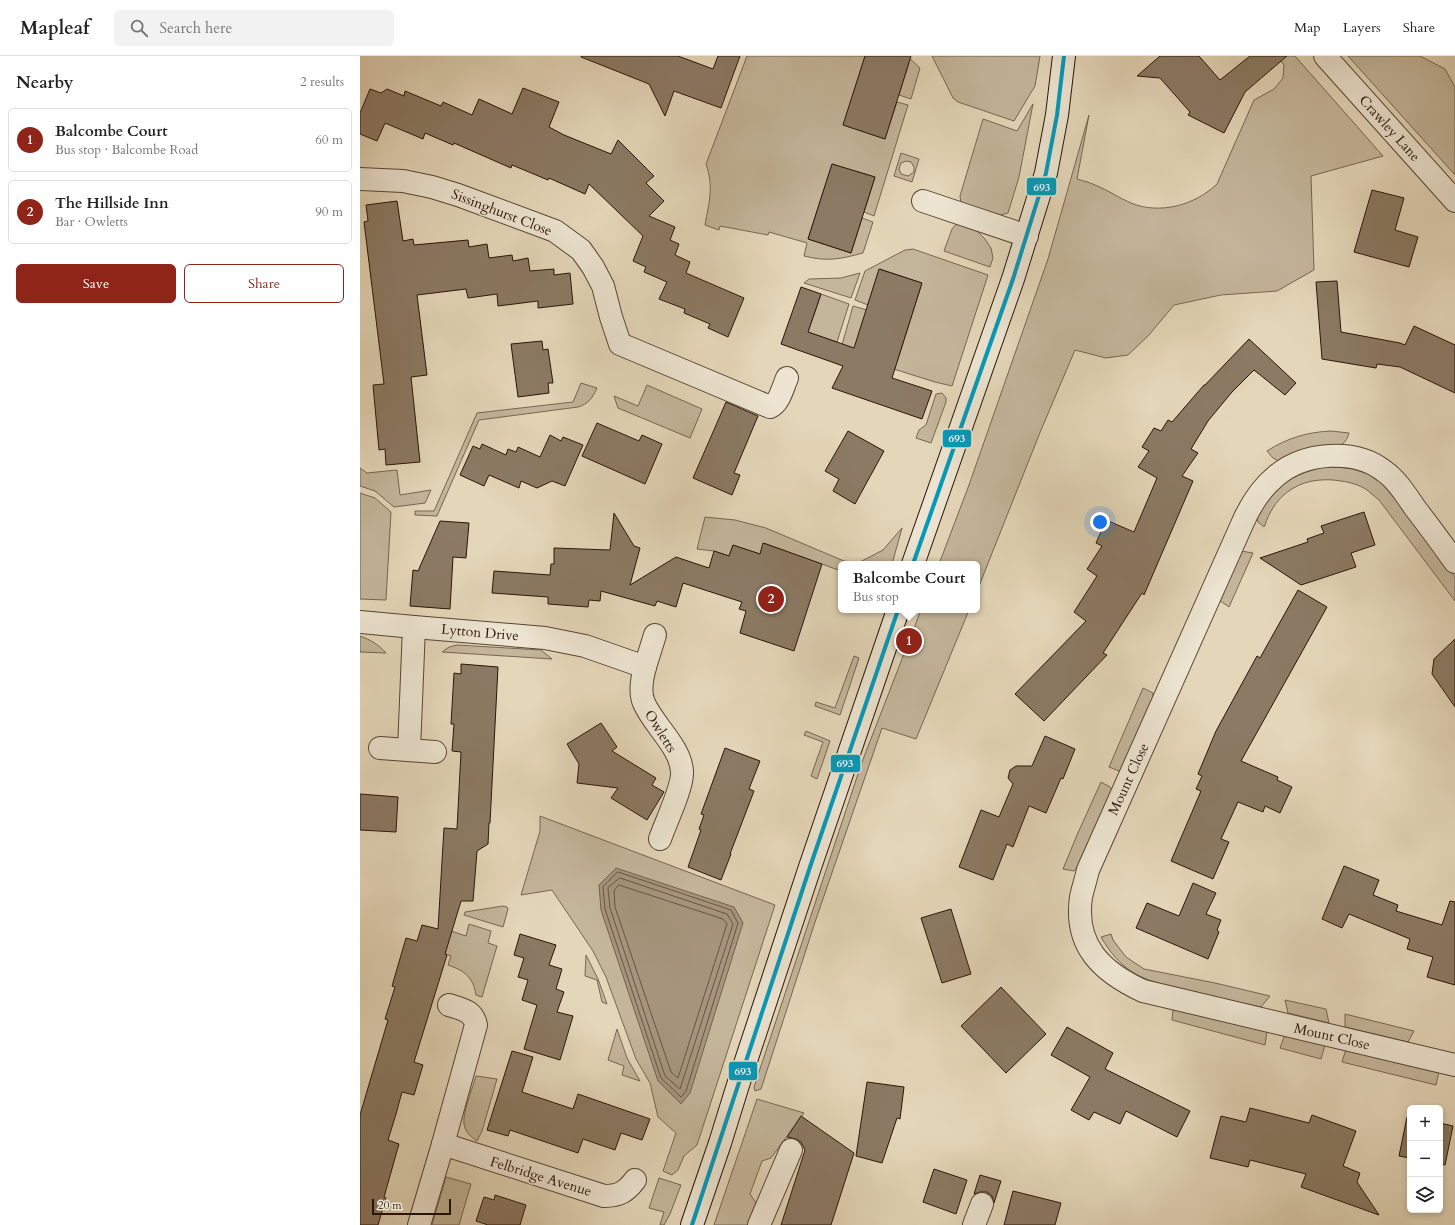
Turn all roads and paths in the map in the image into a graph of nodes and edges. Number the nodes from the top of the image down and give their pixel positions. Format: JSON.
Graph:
{"nodes":[{"id":1,"x":1064,"y":56,"type":"edge"},
{"id":2,"x":1325,"y":56,"type":"edge"},
{"id":3,"x":360,"y":179,"type":"edge"},
{"id":4,"x":923,"y":201,"type":"dead end"},
{"id":5,"x":1455,"y":201,"type":"edge"},
{"id":6,"x":1027,"y":236,"type":"junction"},
{"id":7,"x":786,"y":378,"type":"dead end"},
{"id":8,"x":914,"y":561,"type":"edge"},
{"id":9,"x":1455,"y":562,"type":"edge"},
{"id":10,"x":897,"y":613,"type":"edge"},
{"id":11,"x":360,"y":622,"type":"edge"},
{"id":12,"x":414,"y":627,"type":"junction"},
{"id":13,"x":655,"y":635,"type":"dead end"},
{"id":14,"x":645,"y":667,"type":"junction"},
{"id":15,"x":380,"y":748,"type":"dead end"},
{"id":16,"x":409,"y":750,"type":"junction"},
{"id":17,"x":435,"y":752,"type":"dead end"},
{"id":18,"x":660,"y":839,"type":"dead end"},
{"id":19,"x":449,"y":1005,"type":"dead end"},
{"id":20,"x":1455,"y":1065,"type":"edge"},
{"id":21,"x":443,"y":1144,"type":"junction"},
{"id":22,"x":791,"y":1150,"type":"dead end"},
{"id":23,"x":634,"y":1180,"type":"dead end"},
{"id":24,"x":982,"y":1204,"type":"dead end"},
{"id":25,"x":419,"y":1225,"type":"edge"},
{"id":26,"x":692,"y":1225,"type":"edge"},
{"id":27,"x":759,"y":1225,"type":"edge"},
{"id":28,"x":974,"y":1225,"type":"edge"}],
"edges":[{"from":1,"to":6,"type":"street"},
{"from":2,"to":5,"type":"street","name":"Crawley Lane"},
{"from":3,"to":7,"type":"street","name":"Sissinghurst Close"},
{"from":4,"to":6,"type":"street"},
{"from":6,"to":8,"type":"street"},
{"from":9,"to":20,"type":"street","name":"Mount Close"},
{"from":10,"to":26,"type":"street"},
{"from":11,"to":12,"type":"street","name":"Lytton Drive"},
{"from":12,"to":14,"type":"street","name":"Lytton Drive"},
{"from":12,"to":16,"type":"street"},
{"from":13,"to":14,"type":"street","name":"Owletts"},
{"from":14,"to":18,"type":"street","name":"Owletts"},
{"from":15,"to":16,"type":"street"},
{"from":16,"to":17,"type":"street"},
{"from":19,"to":21,"type":"street"},
{"from":21,"to":23,"type":"street","name":"Felbridge Avenue"},
{"from":21,"to":25,"type":"street"},
{"from":22,"to":27,"type":"street"},
{"from":24,"to":28,"type":"street"}]}
